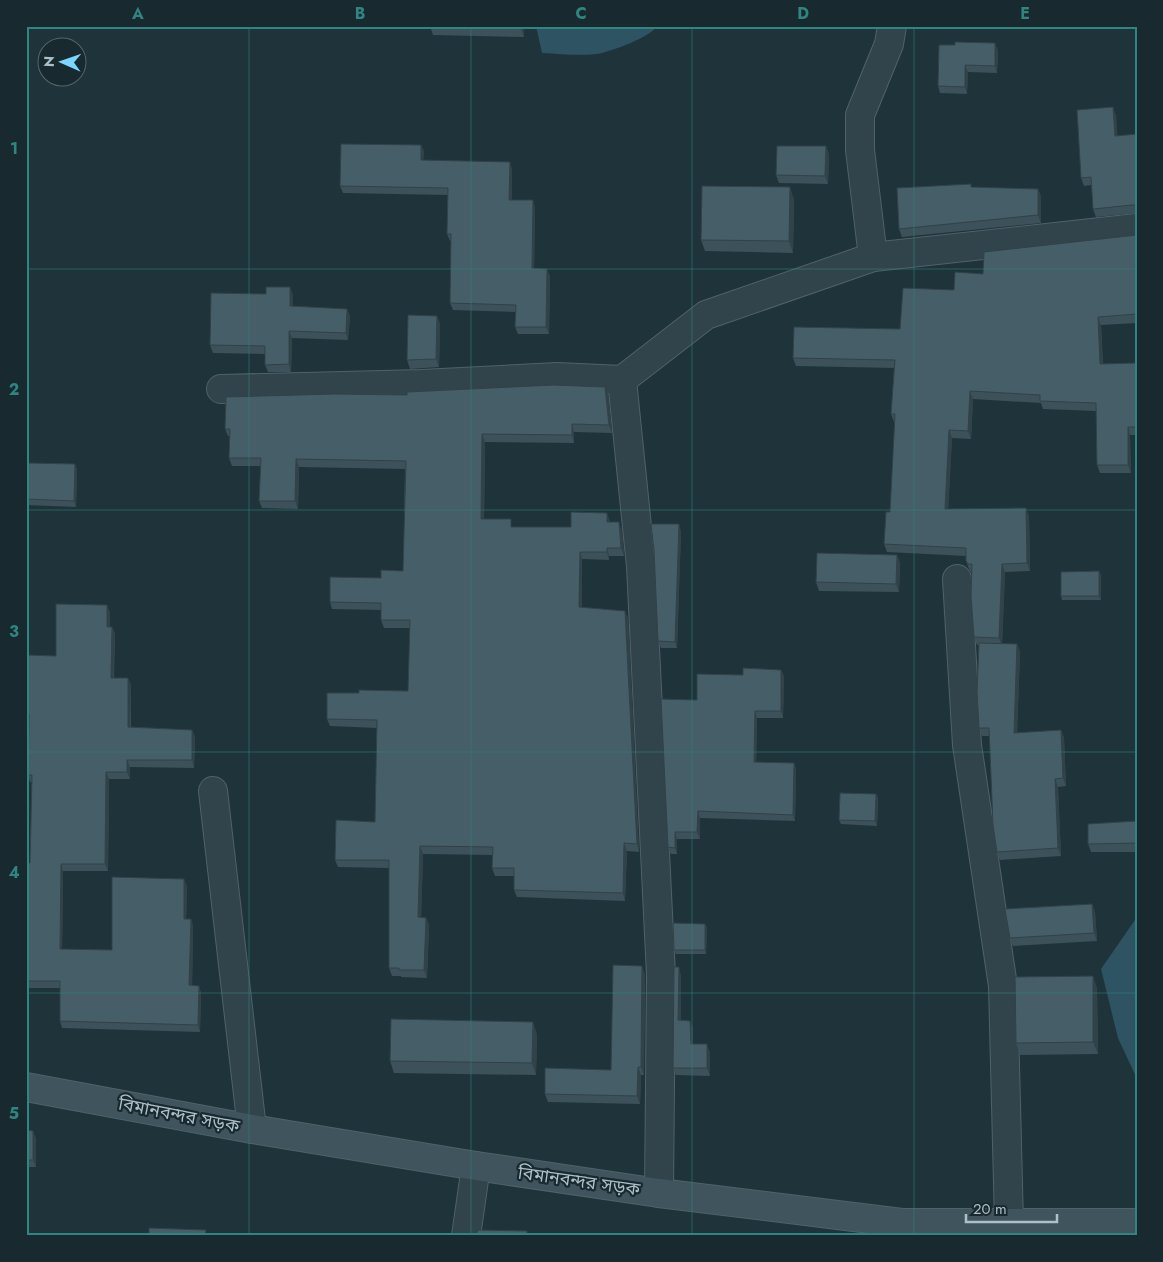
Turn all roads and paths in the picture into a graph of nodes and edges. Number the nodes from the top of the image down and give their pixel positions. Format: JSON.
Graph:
{"nodes":[{"id":1,"x":892,"y":26,"type":"edge"},
{"id":2,"x":1137,"y":228,"type":"edge"},
{"id":3,"x":873,"y":257,"type":"junction"},
{"id":4,"x":622,"y":380,"type":"junction"},
{"id":5,"x":221,"y":389,"type":"dead end"},
{"id":6,"x":957,"y":580,"type":"dead end"},
{"id":7,"x":213,"y":791,"type":"dead end"},
{"id":8,"x":26,"y":1087,"type":"edge"},
{"id":9,"x":252,"y":1129,"type":"junction"},
{"id":10,"x":476,"y":1166,"type":"junction"},
{"id":11,"x":660,"y":1193,"type":"junction"},
{"id":12,"x":1010,"y":1223,"type":"junction"},
{"id":13,"x":1137,"y":1223,"type":"edge"},
{"id":14,"x":902,"y":1230,"type":"edge"},
{"id":15,"x":466,"y":1236,"type":"edge"}],
"edges":[{"from":1,"to":3,"type":"street"},
{"from":2,"to":3,"type":"street"},
{"from":3,"to":4,"type":"street"},
{"from":4,"to":5,"type":"street"},
{"from":4,"to":11,"type":"street"},
{"from":6,"to":12,"type":"street"},
{"from":7,"to":9,"type":"street"},
{"from":8,"to":9,"type":"main road","name":"বিমানবন্দর সড়ক"},
{"from":9,"to":10,"type":"main road","name":"বিমানবন্দর সড়ক"},
{"from":10,"to":11,"type":"main road","name":"বিমানবন্দর সড়ক"},
{"from":10,"to":15,"type":"street"},
{"from":11,"to":14,"type":"main road","name":"বিমানবন্দর সড়ক"},
{"from":12,"to":13,"type":"main road","name":"বিমানবন্দর সড়ক"},
{"from":12,"to":14,"type":"main road","name":"বিমানবন্দর সড়ক"}]}
